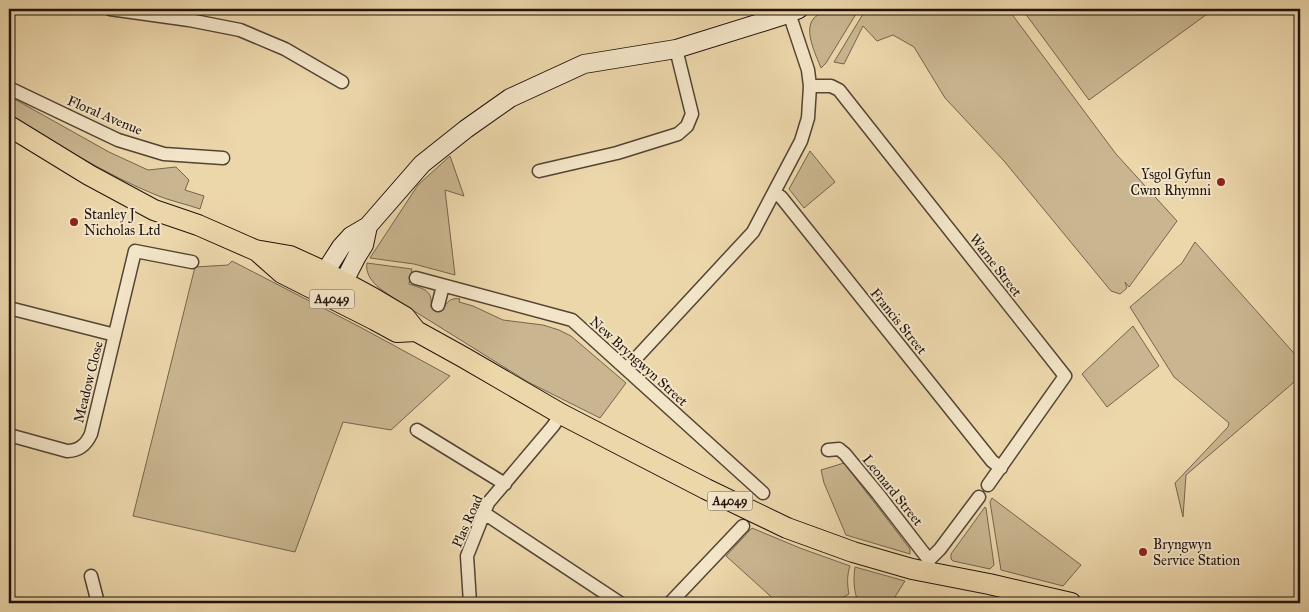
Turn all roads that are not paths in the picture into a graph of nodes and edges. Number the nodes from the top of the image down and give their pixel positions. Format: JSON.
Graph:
{"nodes":[{"id":1,"x":110,"y":9,"type":"edge"},
{"id":2,"x":794,"y":11,"type":"edge"},
{"id":3,"x":676,"y":49,"type":"junction"},
{"id":4,"x":342,"y":82,"type":"dead end"},
{"id":5,"x":810,"y":86,"type":"junction"},
{"id":6,"x":9,"y":88,"type":"edge"},
{"id":7,"x":9,"y":126,"type":"edge"},
{"id":8,"x":223,"y":158,"type":"dead end"},
{"id":9,"x":539,"y":171,"type":"dead end"},
{"id":10,"x":774,"y":193,"type":"junction"},
{"id":11,"x":368,"y":226,"type":"junction"},
{"id":12,"x":192,"y":262,"type":"dead end"},
{"id":13,"x":416,"y":278,"type":"dead end"},
{"id":14,"x":320,"y":281,"type":"junction"},
{"id":15,"x":443,"y":286,"type":"junction"},
{"id":16,"x":339,"y":291,"type":"junction"},
{"id":17,"x":438,"y":305,"type":"dead end"},
{"id":18,"x":9,"y":308,"type":"edge"},
{"id":19,"x":115,"y":335,"type":"junction"},
{"id":20,"x":626,"y":369,"type":"junction"},
{"id":21,"x":561,"y":414,"type":"junction"},
{"id":22,"x":417,"y":430,"type":"dead end"},
{"id":23,"x":9,"y":435,"type":"edge"},
{"id":24,"x":828,"y":450,"type":"dead end"},
{"id":25,"x":1000,"y":468,"type":"junction"},
{"id":26,"x":505,"y":484,"type":"junction"},
{"id":27,"x":988,"y":485,"type":"dead end"},
{"id":28,"x":763,"y":494,"type":"dead end"},
{"id":29,"x":979,"y":496,"type":"dead end"},
{"id":30,"x":484,"y":513,"type":"junction"},
{"id":31,"x":742,"y":526,"type":"dead end"},
{"id":32,"x":928,"y":566,"type":"junction"},
{"id":33,"x":91,"y":576,"type":"dead end"},
{"id":34,"x":1030,"y":599,"type":"edge"},
{"id":35,"x":98,"y":603,"type":"edge"},
{"id":36,"x":470,"y":603,"type":"edge"},
{"id":37,"x":620,"y":603,"type":"edge"},
{"id":38,"x":670,"y":603,"type":"edge"},
{"id":39,"x":1071,"y":603,"type":"edge"}],
"edges":[{"from":1,"to":4,"type":"street"},
{"from":2,"to":3,"type":"main road"},
{"from":2,"to":5,"type":"street"},
{"from":3,"to":9,"type":"street"},
{"from":3,"to":11,"type":"main road"},
{"from":5,"to":10,"type":"street"},
{"from":5,"to":25,"type":"street","name":"Warne Street"},
{"from":6,"to":8,"type":"street","name":"Floral Avenue"},
{"from":7,"to":14,"type":"main road","number":"A4049"},
{"from":10,"to":20,"type":"street"},
{"from":10,"to":25,"type":"street","name":"Francis Street"},
{"from":11,"to":14,"type":"main road"},
{"from":11,"to":16,"type":"main road"},
{"from":12,"to":19,"type":"street","name":"Meadow Close"},
{"from":13,"to":15,"type":"street","name":"New Bryngwyn Street"},
{"from":14,"to":16,"type":"main road","number":"A4049"},
{"from":15,"to":17,"type":"street"},
{"from":15,"to":20,"type":"street","name":"New Bryngwyn Street"},
{"from":16,"to":21,"type":"main road","number":"A4049"},
{"from":18,"to":19,"type":"street","name":"Meadow Close"},
{"from":19,"to":23,"type":"street","name":"Meadow Close"},
{"from":20,"to":28,"type":"street","name":"New Bryngwyn Street"},
{"from":21,"to":26,"type":"street","name":"Plas Road"},
{"from":21,"to":32,"type":"main road","number":"A4049"},
{"from":22,"to":26,"type":"street"},
{"from":24,"to":32,"type":"street","name":"Leonard Street"},
{"from":25,"to":27,"type":"street","name":"Warne Street"},
{"from":26,"to":30,"type":"street","name":"Plas Road"},
{"from":29,"to":32,"type":"street"},
{"from":30,"to":36,"type":"street","name":"Plas Road"},
{"from":30,"to":37,"type":"street"},
{"from":31,"to":38,"type":"street"},
{"from":32,"to":34,"type":"main road","number":"A4049"},
{"from":33,"to":35,"type":"street"},
{"from":34,"to":39,"type":"main road","number":"A4049"}]}
